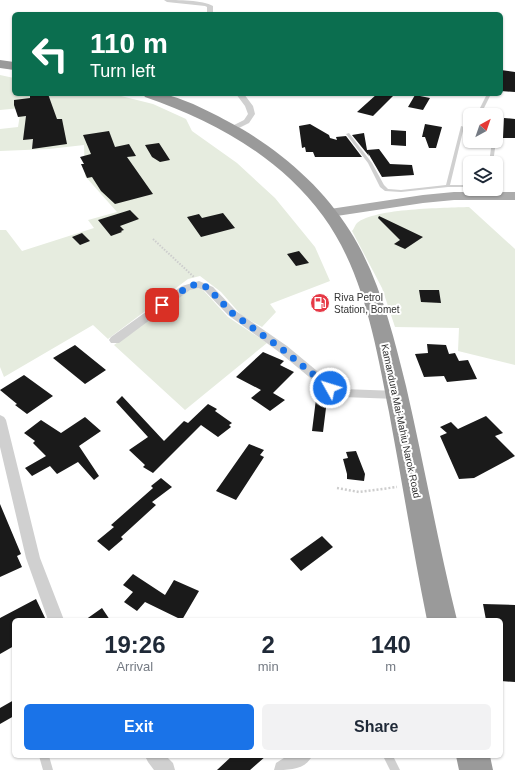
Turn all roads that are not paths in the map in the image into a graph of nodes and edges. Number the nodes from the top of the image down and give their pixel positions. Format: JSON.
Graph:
{"nodes":[{"id":1,"x":167,"y":0,"type":"edge"},
{"id":2,"x":210,"y":12,"type":"edge"},
{"id":3,"x":0,"y":64,"type":"edge"},
{"id":4,"x":12,"y":66,"type":"edge"},
{"id":5,"x":155,"y":96,"type":"edge"},
{"id":6,"x":242,"y":96,"type":"edge"},
{"id":7,"x":488,"y":96,"type":"edge"},
{"id":8,"x":482,"y":108,"type":"edge"},
{"id":9,"x":462,"y":127,"type":"dead end"},
{"id":10,"x":233,"y":129,"type":"junction"},
{"id":11,"x":348,"y":134,"type":"dead end"},
{"id":12,"x":448,"y":186,"type":"junction"},
{"id":13,"x":463,"y":186,"type":"edge"},
{"id":14,"x":503,"y":194,"type":"edge"},
{"id":15,"x":463,"y":195,"type":"edge"},
{"id":16,"x":515,"y":196,"type":"edge"},
{"id":17,"x":335,"y":221,"type":"junction"},
{"id":18,"x":115,"y":340,"type":"dead end"},
{"id":19,"x":397,"y":395,"type":"junction"},
{"id":20,"x":0,"y":420,"type":"edge"},
{"id":21,"x":55,"y":618,"type":"edge"},
{"id":22,"x":442,"y":618,"type":"edge"},
{"id":23,"x":45,"y":758,"type":"edge"},
{"id":24,"x":156,"y":758,"type":"edge"},
{"id":25,"x":300,"y":758,"type":"edge"},
{"id":26,"x":389,"y":758,"type":"edge"},
{"id":27,"x":473,"y":758,"type":"edge"},
{"id":28,"x":48,"y":770,"type":"edge"},
{"id":29,"x":166,"y":770,"type":"edge"},
{"id":30,"x":283,"y":770,"type":"edge"},
{"id":31,"x":395,"y":770,"type":"edge"},
{"id":32,"x":476,"y":770,"type":"edge"}],
"edges":[{"from":1,"to":2,"type":"street"},
{"from":3,"to":4,"type":"highway"},
{"from":5,"to":10,"type":"highway","name":"Kamandura Mai-Mahiu Narok Road"},
{"from":6,"to":10,"type":"street"},
{"from":7,"to":8,"type":"lane"},
{"from":9,"to":12,"type":"lane"},
{"from":10,"to":17,"type":"highway","name":"Kamandura Mai-Mahiu Narok Road"},
{"from":11,"to":12,"type":"lane"},
{"from":12,"to":13,"type":"lane"},
{"from":14,"to":16,"type":"main road"},
{"from":15,"to":17,"type":"main road"},
{"from":17,"to":19,"type":"highway","name":"Kamandura Mai-Mahiu Narok Road"},
{"from":18,"to":19,"type":"street"},
{"from":19,"to":22,"type":"highway","name":"Kamandura Mai-Mahiu Narok Road"},
{"from":20,"to":21,"type":"street"},
{"from":23,"to":28,"type":"lane"},
{"from":24,"to":29,"type":"street"},
{"from":25,"to":30,"type":"street"},
{"from":26,"to":31,"type":"lane"},
{"from":27,"to":32,"type":"highway"}]}
